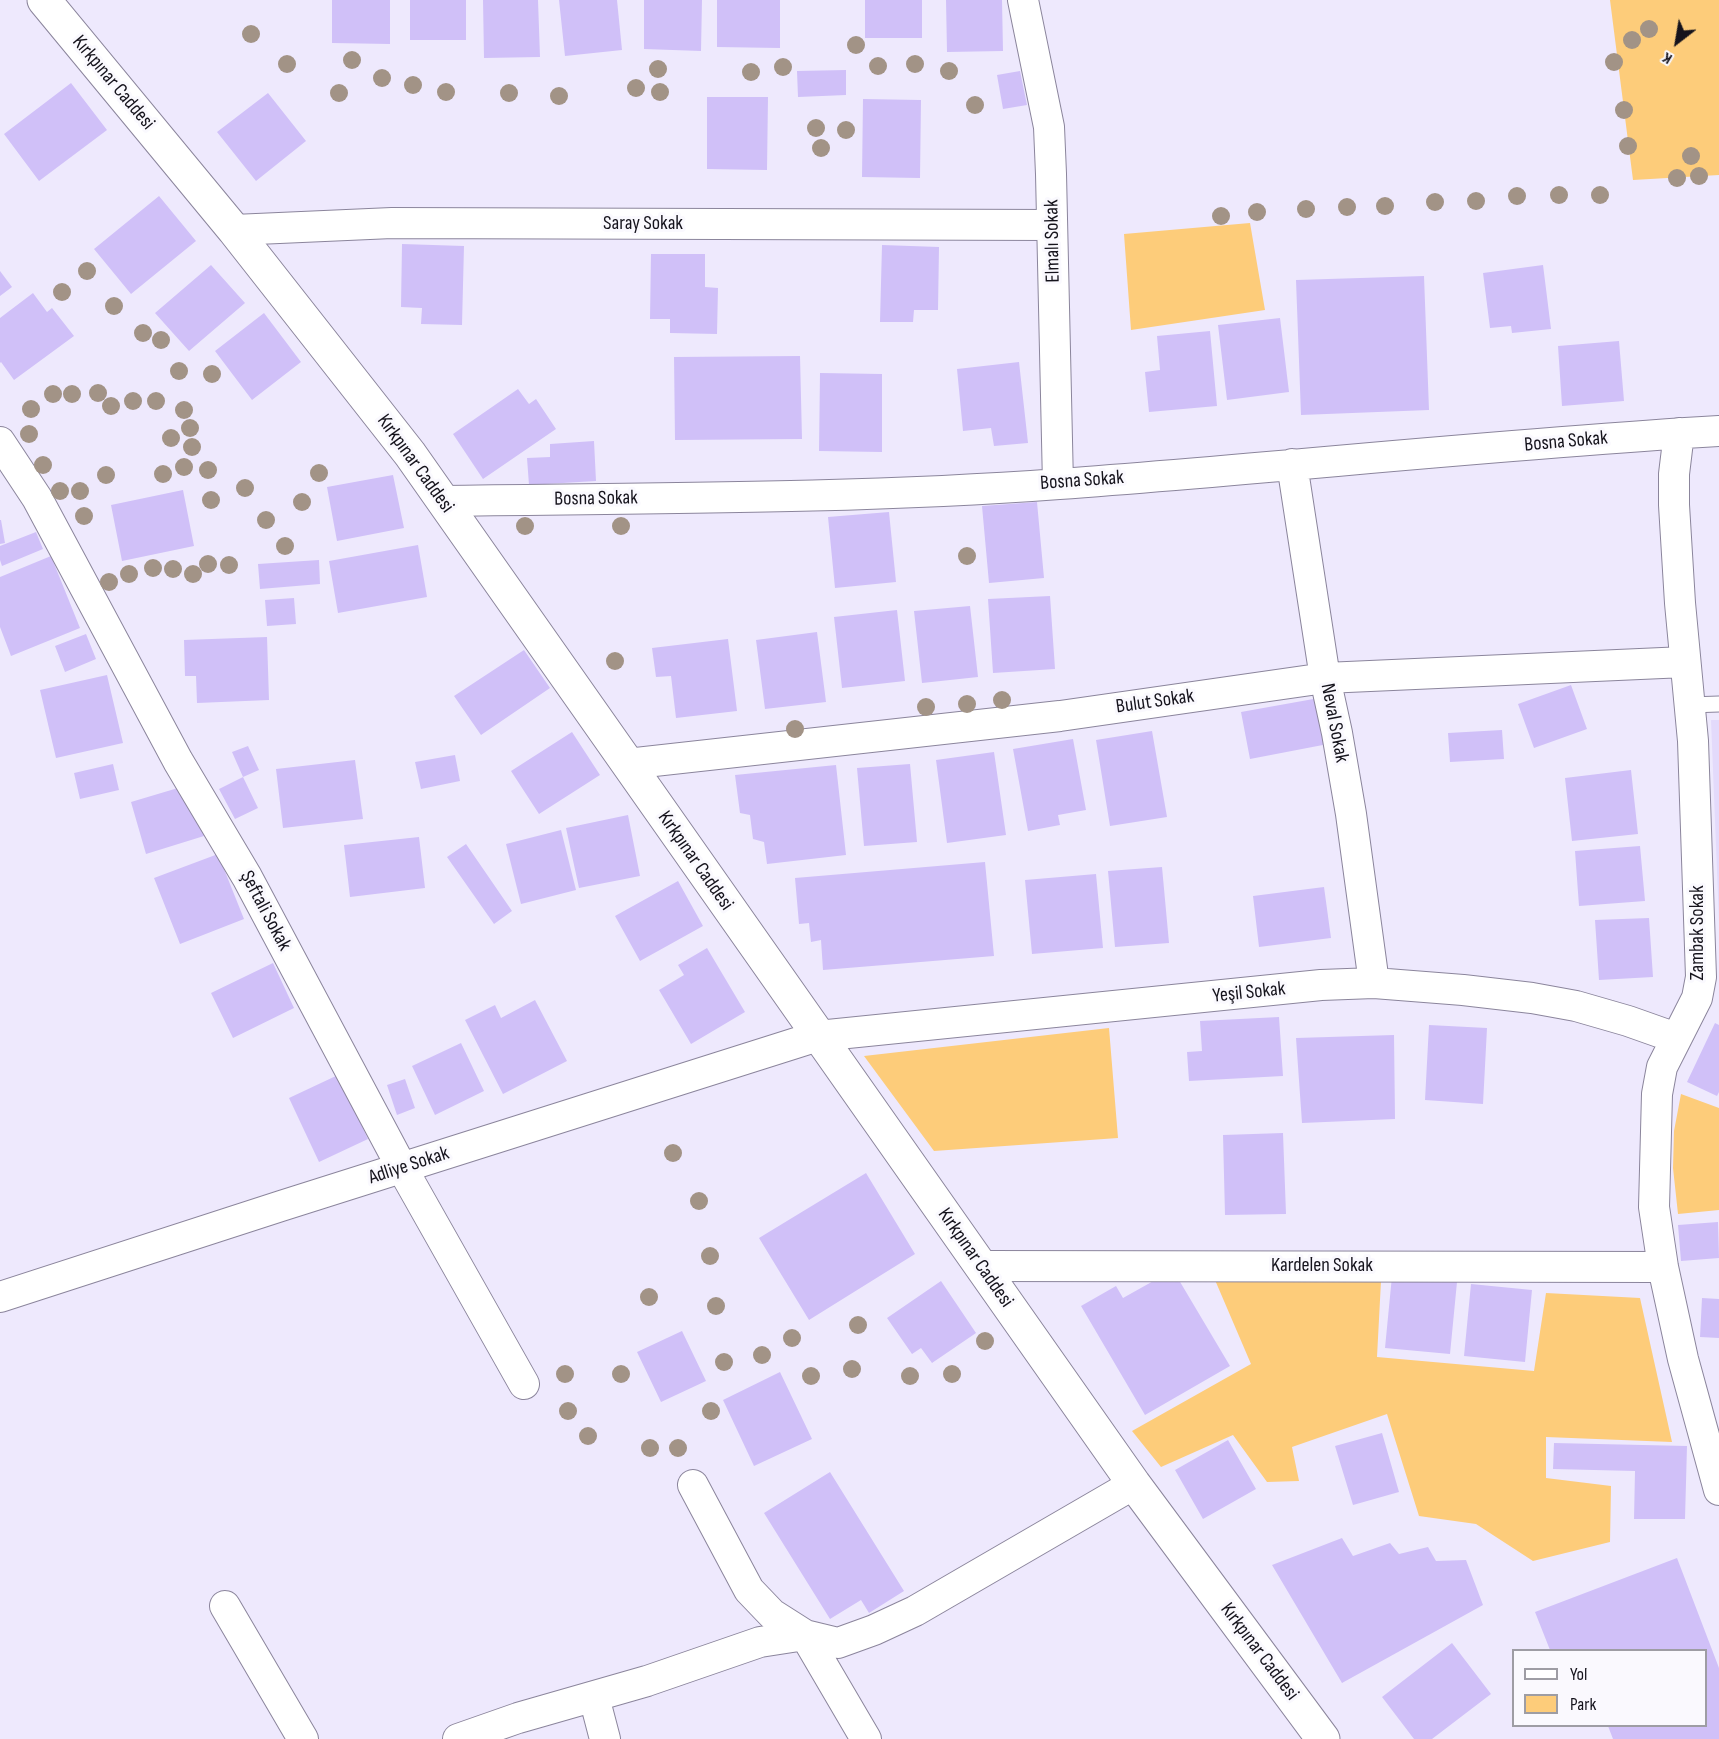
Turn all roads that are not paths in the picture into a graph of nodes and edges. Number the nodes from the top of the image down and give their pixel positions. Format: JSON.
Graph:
{"nodes":[{"id":1,"x":44,"y":0,"type":"edge"},
{"id":2,"x":1023,"y":0,"type":"edge"},
{"id":3,"x":1052,"y":225,"type":"junction"},
{"id":4,"x":234,"y":230,"type":"junction"},
{"id":5,"x":1719,"y":431,"type":"edge"},
{"id":6,"x":1679,"y":433,"type":"junction"},
{"id":7,"x":0,"y":442,"type":"edge"},
{"id":8,"x":1292,"y":464,"type":"junction"},
{"id":9,"x":1058,"y":484,"type":"junction"},
{"id":10,"x":442,"y":501,"type":"junction"},
{"id":11,"x":1685,"y":662,"type":"junction"},
{"id":12,"x":1325,"y":678,"type":"junction"},
{"id":13,"x":1705,"y":704,"type":"edge"},
{"id":14,"x":627,"y":764,"type":"junction"},
{"id":15,"x":1374,"y":982,"type":"junction"},
{"id":16,"x":818,"y":1036,"type":"junction"},
{"id":17,"x":1676,"y":1038,"type":"junction"},
{"id":18,"x":402,"y":1168,"type":"junction"},
{"id":19,"x":981,"y":1266,"type":"junction"},
{"id":20,"x":1663,"y":1267,"type":"junction"},
{"id":21,"x":0,"y":1297,"type":"edge"},
{"id":22,"x":524,"y":1384,"type":"dead end"},
{"id":23,"x":1134,"y":1484,"type":"junction"},
{"id":24,"x":693,"y":1485,"type":"dead end"},
{"id":25,"x":1719,"y":1490,"type":"edge"},
{"id":26,"x":225,"y":1606,"type":"dead end"},
{"id":27,"x":805,"y":1635,"type":"junction"},
{"id":28,"x":594,"y":1696,"type":"junction"},
{"id":29,"x":303,"y":1739,"type":"edge"},
{"id":30,"x":458,"y":1739,"type":"edge"},
{"id":31,"x":605,"y":1739,"type":"edge"},
{"id":32,"x":866,"y":1739,"type":"edge"},
{"id":33,"x":1323,"y":1739,"type":"edge"}],
"edges":[{"from":1,"to":4,"type":"street","name":"Kırkpınar Caddesi"},
{"from":2,"to":3,"type":"street","name":"Elmalı Sokak"},
{"from":3,"to":4,"type":"street","name":"Saray Sokak"},
{"from":3,"to":9,"type":"street","name":"Elmalı Sokak"},
{"from":4,"to":10,"type":"street","name":"Kırkpınar Caddesi"},
{"from":5,"to":6,"type":"street","name":"Bosna Sokak"},
{"from":6,"to":8,"type":"street","name":"Bosna Sokak"},
{"from":6,"to":11,"type":"street","name":"Zambak Sokak"},
{"from":7,"to":18,"type":"street","name":"Şeftali Sokak"},
{"from":8,"to":9,"type":"street","name":"Bosna Sokak"},
{"from":8,"to":12,"type":"street","name":"Neval Sokak"},
{"from":9,"to":10,"type":"street","name":"Bosna Sokak"},
{"from":10,"to":14,"type":"street","name":"Kırkpınar Caddesi"},
{"from":11,"to":12,"type":"street","name":"Bulut Sokak"},
{"from":11,"to":13,"type":"street","name":"Zambak Sokak"},
{"from":12,"to":14,"type":"street","name":"Bulut Sokak"},
{"from":12,"to":15,"type":"street","name":"Neval Sokak"},
{"from":13,"to":17,"type":"street","name":"Zambak Sokak"},
{"from":14,"to":16,"type":"street","name":"Kırkpınar Caddesi"},
{"from":15,"to":16,"type":"street","name":"Yeşil Sokak"},
{"from":15,"to":17,"type":"street","name":"Yeşil Sokak"},
{"from":16,"to":18,"type":"street","name":"Adliye Sokak"},
{"from":16,"to":19,"type":"street","name":"Kırkpınar Caddesi"},
{"from":17,"to":20,"type":"street","name":"Zambak Sokak"},
{"from":18,"to":21,"type":"street","name":"Adliye Sokak"},
{"from":18,"to":22,"type":"street","name":"Şeftali Sokak"},
{"from":19,"to":20,"type":"street","name":"Kardelen Sokak"},
{"from":19,"to":23,"type":"street","name":"Kırkpınar Caddesi"},
{"from":20,"to":25,"type":"street","name":"Zambak Sokak"},
{"from":23,"to":27,"type":"street"},
{"from":23,"to":33,"type":"street","name":"Kırkpınar Caddesi"},
{"from":24,"to":27,"type":"street"},
{"from":26,"to":29,"type":"street"},
{"from":27,"to":28,"type":"street"},
{"from":27,"to":32,"type":"street"},
{"from":28,"to":30,"type":"street"},
{"from":28,"to":31,"type":"street"}]}
